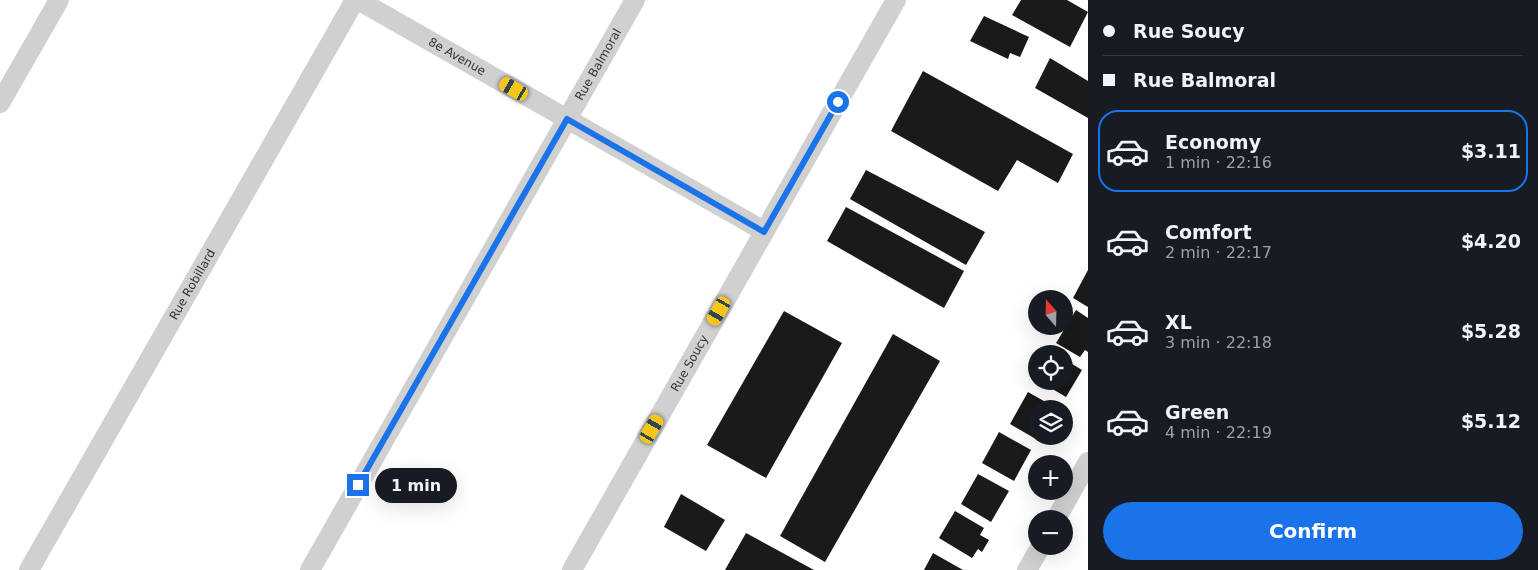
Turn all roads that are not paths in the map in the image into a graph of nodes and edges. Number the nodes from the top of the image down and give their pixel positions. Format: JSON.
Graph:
{"nodes":[{"id":1,"x":59,"y":0,"type":"edge"},
{"id":2,"x":356,"y":0,"type":"edge"},
{"id":3,"x":635,"y":0,"type":"edge"},
{"id":4,"x":896,"y":0,"type":"edge"},
{"id":5,"x":0,"y":103,"type":"edge"},
{"id":6,"x":567,"y":119,"type":"junction"},
{"id":7,"x":764,"y":232,"type":"junction"},
{"id":8,"x":1088,"y":462,"type":"edge"},
{"id":9,"x":1061,"y":510,"type":"edge"},
{"id":10,"x":1036,"y":555,"type":"edge"},
{"id":11,"x":29,"y":570,"type":"edge"},
{"id":12,"x":310,"y":570,"type":"edge"},
{"id":13,"x":572,"y":570,"type":"edge"},
{"id":14,"x":1027,"y":570,"type":"edge"}],
"edges":[{"from":1,"to":5,"type":"street"},
{"from":2,"to":6,"type":"street","name":"8e Avenue"},
{"from":2,"to":11,"type":"street","name":"Rue Robillard"},
{"from":3,"to":6,"type":"street","name":"Rue Balmoral"},
{"from":4,"to":7,"type":"street","name":"Rue Soucy"},
{"from":6,"to":7,"type":"street","name":"8e Avenue"},
{"from":6,"to":12,"type":"street","name":"Rue Balmoral"},
{"from":7,"to":13,"type":"street","name":"Rue Soucy"},
{"from":8,"to":9,"type":"street"},
{"from":10,"to":14,"type":"street"}]}
